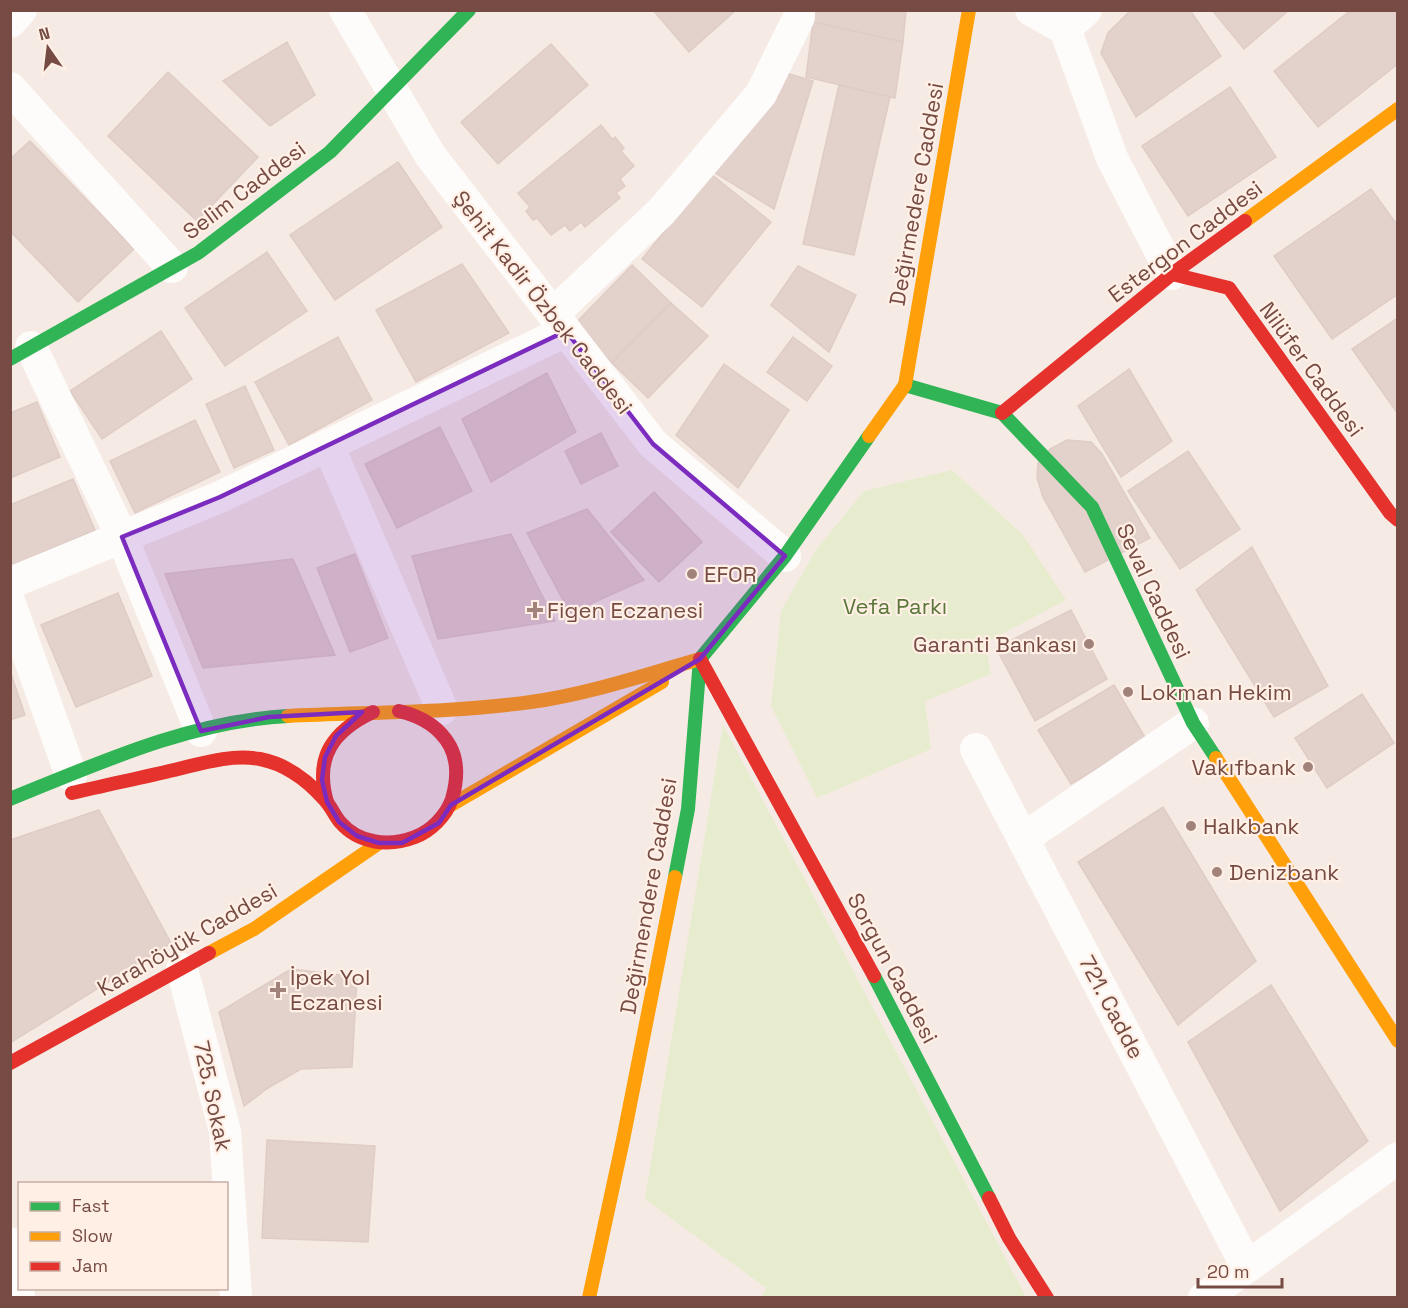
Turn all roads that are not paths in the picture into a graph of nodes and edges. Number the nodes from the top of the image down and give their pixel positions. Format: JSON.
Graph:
{"nodes":[{"id":1,"x":21,"y":10,"type":"edge"},
{"id":2,"x":345,"y":10,"type":"edge"},
{"id":3,"x":469,"y":10,"type":"edge"},
{"id":4,"x":799,"y":10,"type":"edge"},
{"id":5,"x":969,"y":10,"type":"edge"},
{"id":6,"x":1031,"y":10,"type":"edge"},
{"id":7,"x":1075,"y":20,"type":"edge"},
{"id":8,"x":10,"y":22,"type":"edge"},
{"id":9,"x":10,"y":88,"type":"edge"},
{"id":10,"x":390,"y":89,"type":"junction"},
{"id":11,"x":1398,"y":109,"type":"edge"},
{"id":12,"x":172,"y":267,"type":"junction"},
{"id":13,"x":1172,"y":274,"type":"junction"},
{"id":14,"x":559,"y":322,"type":"junction"},
{"id":15,"x":21,"y":353,"type":"edge"},
{"id":16,"x":905,"y":385,"type":"junction"},
{"id":17,"x":1002,"y":413,"type":"junction"},
{"id":18,"x":328,"y":445,"type":"junction"},
{"id":19,"x":1398,"y":520,"type":"edge"},
{"id":20,"x":122,"y":537,"type":"junction"},
{"id":21,"x":784,"y":556,"type":"junction"},
{"id":22,"x":10,"y":582,"type":"edge"},
{"id":23,"x":10,"y":604,"type":"edge"},
{"id":24,"x":700,"y":659,"type":"junction"},
{"id":25,"x":442,"y":709,"type":"junction"},
{"id":26,"x":397,"y":710,"type":"junction"},
{"id":27,"x":374,"y":711,"type":"junction"},
{"id":28,"x":1193,"y":723,"type":"junction"},
{"id":29,"x":201,"y":731,"type":"junction"},
{"id":30,"x":976,"y":749,"type":"dead end"},
{"id":31,"x":58,"y":790,"type":"junction"},
{"id":32,"x":10,"y":800,"type":"edge"},
{"id":33,"x":327,"y":802,"type":"junction"},
{"id":34,"x":451,"y":805,"type":"junction"},
{"id":35,"x":10,"y":807,"type":"edge"},
{"id":36,"x":1024,"y":838,"type":"junction"},
{"id":37,"x":379,"y":843,"type":"junction"},
{"id":38,"x":182,"y":969,"type":"junction"},
{"id":39,"x":1398,"y":1041,"type":"edge"},
{"id":40,"x":10,"y":1063,"type":"edge"},
{"id":41,"x":1398,"y":1158,"type":"edge"},
{"id":42,"x":10,"y":1243,"type":"edge"},
{"id":43,"x":1246,"y":1265,"type":"junction"},
{"id":44,"x":18,"y":1287,"type":"edge"},
{"id":45,"x":236,"y":1298,"type":"edge"},
{"id":46,"x":589,"y":1298,"type":"edge"},
{"id":47,"x":1047,"y":1298,"type":"edge"},
{"id":48,"x":1204,"y":1298,"type":"edge"}],
"edges":[{"from":1,"to":8,"type":"street"},
{"from":2,"to":10,"type":"street","name":"Şehit Kadir Özbek Caddesi"},
{"from":3,"to":10,"type":"street","name":"Selim Caddesi"},
{"from":4,"to":14,"type":"street"},
{"from":5,"to":16,"type":"street","name":"Değirmedere Caddesi"},
{"from":6,"to":7,"type":"street"},
{"from":7,"to":13,"type":"street"},
{"from":9,"to":12,"type":"street"},
{"from":10,"to":12,"type":"street","name":"Selim Caddesi"},
{"from":10,"to":14,"type":"street","name":"Şehit Kadir Özbek Caddesi"},
{"from":11,"to":13,"type":"street","name":"Estergon Caddesi"},
{"from":12,"to":15,"type":"street","name":"Selim Caddesi"},
{"from":13,"to":17,"type":"street","name":"Estergon Caddesi"},
{"from":13,"to":19,"type":"street","name":"Nilüfer Caddesi"},
{"from":14,"to":18,"type":"street"},
{"from":14,"to":21,"type":"street","name":"Şehit Kadir Özbek Caddesi"},
{"from":15,"to":20,"type":"street"},
{"from":16,"to":17,"type":"street"},
{"from":16,"to":21,"type":"street"},
{"from":17,"to":28,"type":"street","name":"Seval Caddesi"},
{"from":18,"to":20,"type":"street"},
{"from":18,"to":25,"type":"street"},
{"from":20,"to":22,"type":"street"},
{"from":20,"to":29,"type":"street"},
{"from":21,"to":24,"type":"street"},
{"from":23,"to":31,"type":"street"},
{"from":24,"to":25,"type":"street"},
{"from":24,"to":34,"type":"street"},
{"from":24,"to":46,"type":"street","name":"Değirmendere Caddesi"},
{"from":24,"to":47,"type":"street","name":"Sorgun Caddesi"},
{"from":25,"to":26,"type":"street"},
{"from":26,"to":27,"type":"street"},
{"from":26,"to":34,"type":"street"},
{"from":27,"to":29,"type":"street"},
{"from":27,"to":33,"type":"street"},
{"from":28,"to":36,"type":"street"},
{"from":28,"to":39,"type":"street","name":"Seval Caddesi"},
{"from":29,"to":31,"type":"street"},
{"from":30,"to":36,"type":"street","name":"721. Cadde"},
{"from":31,"to":32,"type":"street"},
{"from":31,"to":33,"type":"street"},
{"from":31,"to":35,"type":"street"},
{"from":33,"to":37,"type":"street"},
{"from":34,"to":37,"type":"street"},
{"from":36,"to":43,"type":"street","name":"721. Cadde"},
{"from":37,"to":38,"type":"street","name":"Karahöyük Caddesi"},
{"from":38,"to":40,"type":"street","name":"Karahöyük Caddesi"},
{"from":38,"to":45,"type":"street","name":"725. Sokak"},
{"from":41,"to":43,"type":"street"},
{"from":42,"to":44,"type":"street"},
{"from":43,"to":48,"type":"street"}]}
